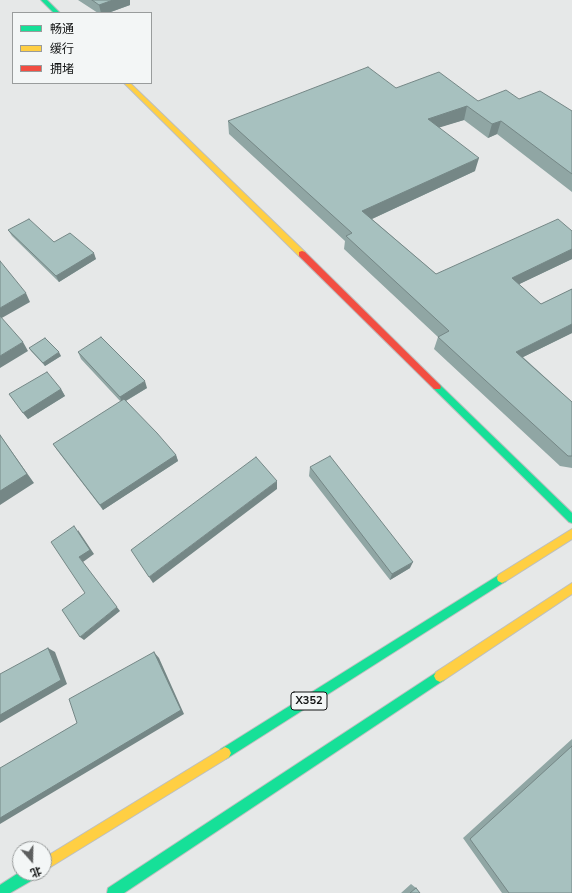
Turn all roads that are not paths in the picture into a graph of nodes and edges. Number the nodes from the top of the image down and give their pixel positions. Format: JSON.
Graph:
{"nodes":[{"id":1,"x":44,"y":0,"type":"edge"},
{"id":2,"x":56,"y":12,"type":"edge"},
{"id":3,"x":128,"y":84,"type":"edge"},
{"id":4,"x":572,"y":519,"type":"edge"},
{"id":5,"x":572,"y":534,"type":"edge"},
{"id":6,"x":572,"y":588,"type":"edge"},
{"id":7,"x":52,"y":860,"type":"edge"},
{"id":8,"x":18,"y":881,"type":"edge"},
{"id":9,"x":0,"y":892,"type":"edge"},
{"id":10,"x":113,"y":893,"type":"edge"}],
"edges":[{"from":1,"to":2,"type":"street"},
{"from":3,"to":4,"type":"street"},
{"from":5,"to":7,"type":"street","number":"X352"},
{"from":6,"to":10,"type":"street"},
{"from":8,"to":9,"type":"street"}]}
